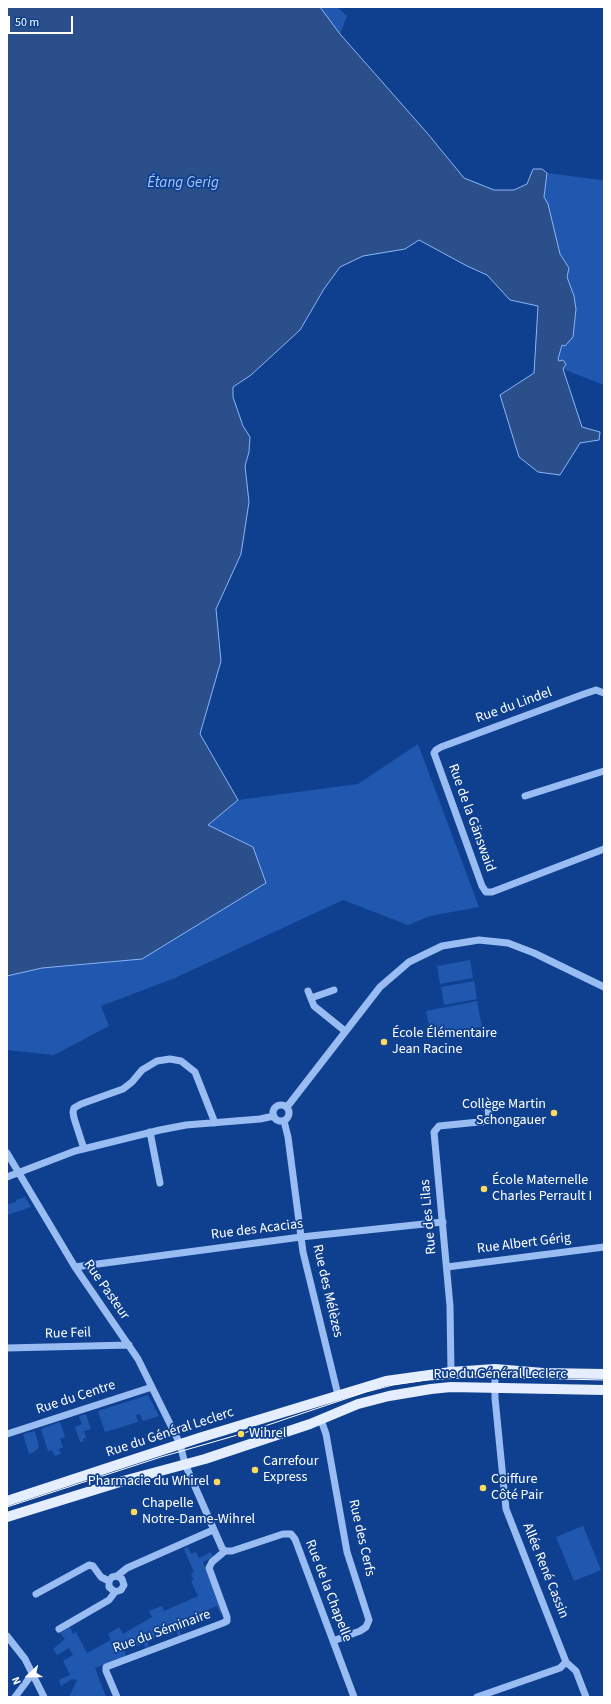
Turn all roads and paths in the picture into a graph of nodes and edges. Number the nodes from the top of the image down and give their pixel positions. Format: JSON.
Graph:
{"nodes":[{"id":1,"x":604,"y":693,"type":"edge"},
{"id":2,"x":434,"y":752,"type":"joint"},
{"id":3,"x":604,"y":770,"type":"edge"},
{"id":4,"x":525,"y":796,"type":"dead end"},
{"id":5,"x":604,"y":849,"type":"edge"},
{"id":6,"x":604,"y":987,"type":"edge"},
{"id":7,"x":334,"y":990,"type":"dead end"},
{"id":8,"x":308,"y":991,"type":"dead end"},
{"id":9,"x":311,"y":998,"type":"junction"},
{"id":10,"x":345,"y":1031,"type":"junction"},
{"id":11,"x":488,"y":1107,"type":"dead end"},
{"id":12,"x":287,"y":1108,"type":"junction"},
{"id":13,"x":274,"y":1116,"type":"junction"},
{"id":14,"x":284,"y":1121,"type":"junction"},
{"id":15,"x":215,"y":1123,"type":"junction"},
{"id":16,"x":150,"y":1132,"type":"junction"},
{"id":17,"x":84,"y":1149,"type":"junction"},
{"id":18,"x":7,"y":1153,"type":"edge"},
{"id":19,"x":18,"y":1173,"type":"junction"},
{"id":20,"x":7,"y":1178,"type":"edge"},
{"id":21,"x":160,"y":1183,"type":"dead end"},
{"id":22,"x":443,"y":1222,"type":"junction"},
{"id":23,"x":301,"y":1237,"type":"junction"},
{"id":24,"x":600,"y":1248,"type":"edge"},
{"id":25,"x":75,"y":1267,"type":"junction"},
{"id":26,"x":447,"y":1267,"type":"junction"},
{"id":27,"x":129,"y":1345,"type":"junction"},
{"id":28,"x":7,"y":1348,"type":"edge"},
{"id":29,"x":495,"y":1369,"type":"junction"},
{"id":30,"x":451,"y":1372,"type":"junction"},
{"id":31,"x":604,"y":1374,"type":"edge"},
{"id":32,"x":152,"y":1387,"type":"junction"},
{"id":33,"x":494,"y":1387,"type":"junction"},
{"id":34,"x":604,"y":1390,"type":"edge"},
{"id":35,"x":338,"y":1395,"type":"junction"},
{"id":36,"x":321,"y":1420,"type":"junction"},
{"id":37,"x":7,"y":1434,"type":"edge"},
{"id":38,"x":180,"y":1444,"type":"junction"},
{"id":39,"x":185,"y":1464,"type":"junction"},
{"id":40,"x":7,"y":1501,"type":"edge"},
{"id":41,"x":7,"y":1517,"type":"edge"},
{"id":42,"x":213,"y":1530,"type":"junction"},
{"id":43,"x":225,"y":1551,"type":"junction"},
{"id":44,"x":117,"y":1576,"type":"junction"},
{"id":45,"x":109,"y":1581,"type":"junction"},
{"id":46,"x":115,"y":1592,"type":"junction"},
{"id":47,"x":36,"y":1594,"type":"dead end"},
{"id":48,"x":59,"y":1629,"type":"dead end"},
{"id":49,"x":7,"y":1636,"type":"edge"},
{"id":50,"x":333,"y":1641,"type":"junction"},
{"id":51,"x":566,"y":1662,"type":"junction"},
{"id":52,"x":33,"y":1673,"type":"junction"},
{"id":53,"x":494,"y":1694,"type":"edge"},
{"id":54,"x":15,"y":1697,"type":"edge"},
{"id":55,"x":44,"y":1697,"type":"edge"},
{"id":56,"x":117,"y":1697,"type":"edge"},
{"id":57,"x":354,"y":1697,"type":"edge"},
{"id":58,"x":477,"y":1697,"type":"edge"},
{"id":59,"x":586,"y":1697,"type":"edge"}],
"edges":[{"from":1,"to":2,"type":"street","name":"Rue du Lindel"},
{"from":2,"to":5,"type":"street","name":"Rue de la Gänswaid"},
{"from":3,"to":4,"type":"street"},
{"from":6,"to":10,"type":"street"},
{"from":7,"to":9,"type":"street"},
{"from":8,"to":9,"type":"street"},
{"from":9,"to":10,"type":"street"},
{"from":10,"to":12,"type":"street"},
{"from":11,"to":22,"type":"street","name":"Rue des Lilas"},
{"from":12,"to":13,"type":"street"},
{"from":12,"to":14,"type":"street"},
{"from":13,"to":14,"type":"street"},
{"from":13,"to":15,"type":"street"},
{"from":14,"to":23,"type":"street","name":"Rue des Mélèzes"},
{"from":15,"to":16,"type":"street"},
{"from":15,"to":17,"type":"street"},
{"from":16,"to":17,"type":"street"},
{"from":16,"to":21,"type":"street"},
{"from":17,"to":19,"type":"street"},
{"from":18,"to":19,"type":"street","name":"Rue Pasteur"},
{"from":19,"to":20,"type":"street"},
{"from":19,"to":25,"type":"street","name":"Rue Pasteur"},
{"from":22,"to":23,"type":"street","name":"Rue des Acacias"},
{"from":22,"to":26,"type":"street","name":"Rue des Lilas"},
{"from":23,"to":25,"type":"street","name":"Rue des Acacias"},
{"from":23,"to":35,"type":"street","name":"Rue des Mélèzes"},
{"from":24,"to":26,"type":"street","name":"Rue Albert Gérig"},
{"from":25,"to":27,"type":"street","name":"Rue Pasteur"},
{"from":26,"to":30,"type":"street","name":"Rue des Lilas"},
{"from":27,"to":28,"type":"street","name":"Rue Feil"},
{"from":27,"to":32,"type":"street","name":"Rue Pasteur"},
{"from":29,"to":30,"type":"main road","name":"Rue du Général Leclerc"},
{"from":29,"to":31,"type":"main road","name":"Rue du Général Leclerc"},
{"from":29,"to":33,"type":"street","name":"Allée René Cassin"},
{"from":30,"to":35,"type":"main road","name":"Rue du Général Leclerc"},
{"from":32,"to":37,"type":"street","name":"Rue du Centre"},
{"from":32,"to":38,"type":"street","name":"Rue Pasteur"},
{"from":33,"to":34,"type":"main road","name":"Rue du Général Leclerc"},
{"from":33,"to":36,"type":"main road","name":"Rue du Général Leclerc"},
{"from":33,"to":51,"type":"street","name":"Allée René Cassin"},
{"from":35,"to":38,"type":"main road","name":"Rue du Général Leclerc"},
{"from":36,"to":39,"type":"main road","name":"Rue du Général Leclerc"},
{"from":36,"to":50,"type":"street","name":"Rue des Cerfs"},
{"from":38,"to":39,"type":"street"},
{"from":38,"to":40,"type":"main road","name":"Rue du Général Leclerc"},
{"from":39,"to":41,"type":"main road","name":"Rue du Général Leclerc"},
{"from":39,"to":42,"type":"street"},
{"from":42,"to":43,"type":"street"},
{"from":42,"to":44,"type":"street"},
{"from":43,"to":50,"type":"street","name":"Rue de la Chapelle"},
{"from":43,"to":56,"type":"street","name":"Rue du Séminaire"},
{"from":44,"to":45,"type":"street"},
{"from":44,"to":46,"type":"street"},
{"from":45,"to":46,"type":"street"},
{"from":45,"to":47,"type":"street"},
{"from":46,"to":48,"type":"street"},
{"from":49,"to":52,"type":"street"},
{"from":50,"to":57,"type":"street","name":"Rue de la Chapelle"},
{"from":51,"to":53,"type":"street"},
{"from":51,"to":59,"type":"street","name":"Allée René Cassin"},
{"from":52,"to":54,"type":"street"},
{"from":52,"to":55,"type":"street"},
{"from":53,"to":58,"type":"street"}]}
